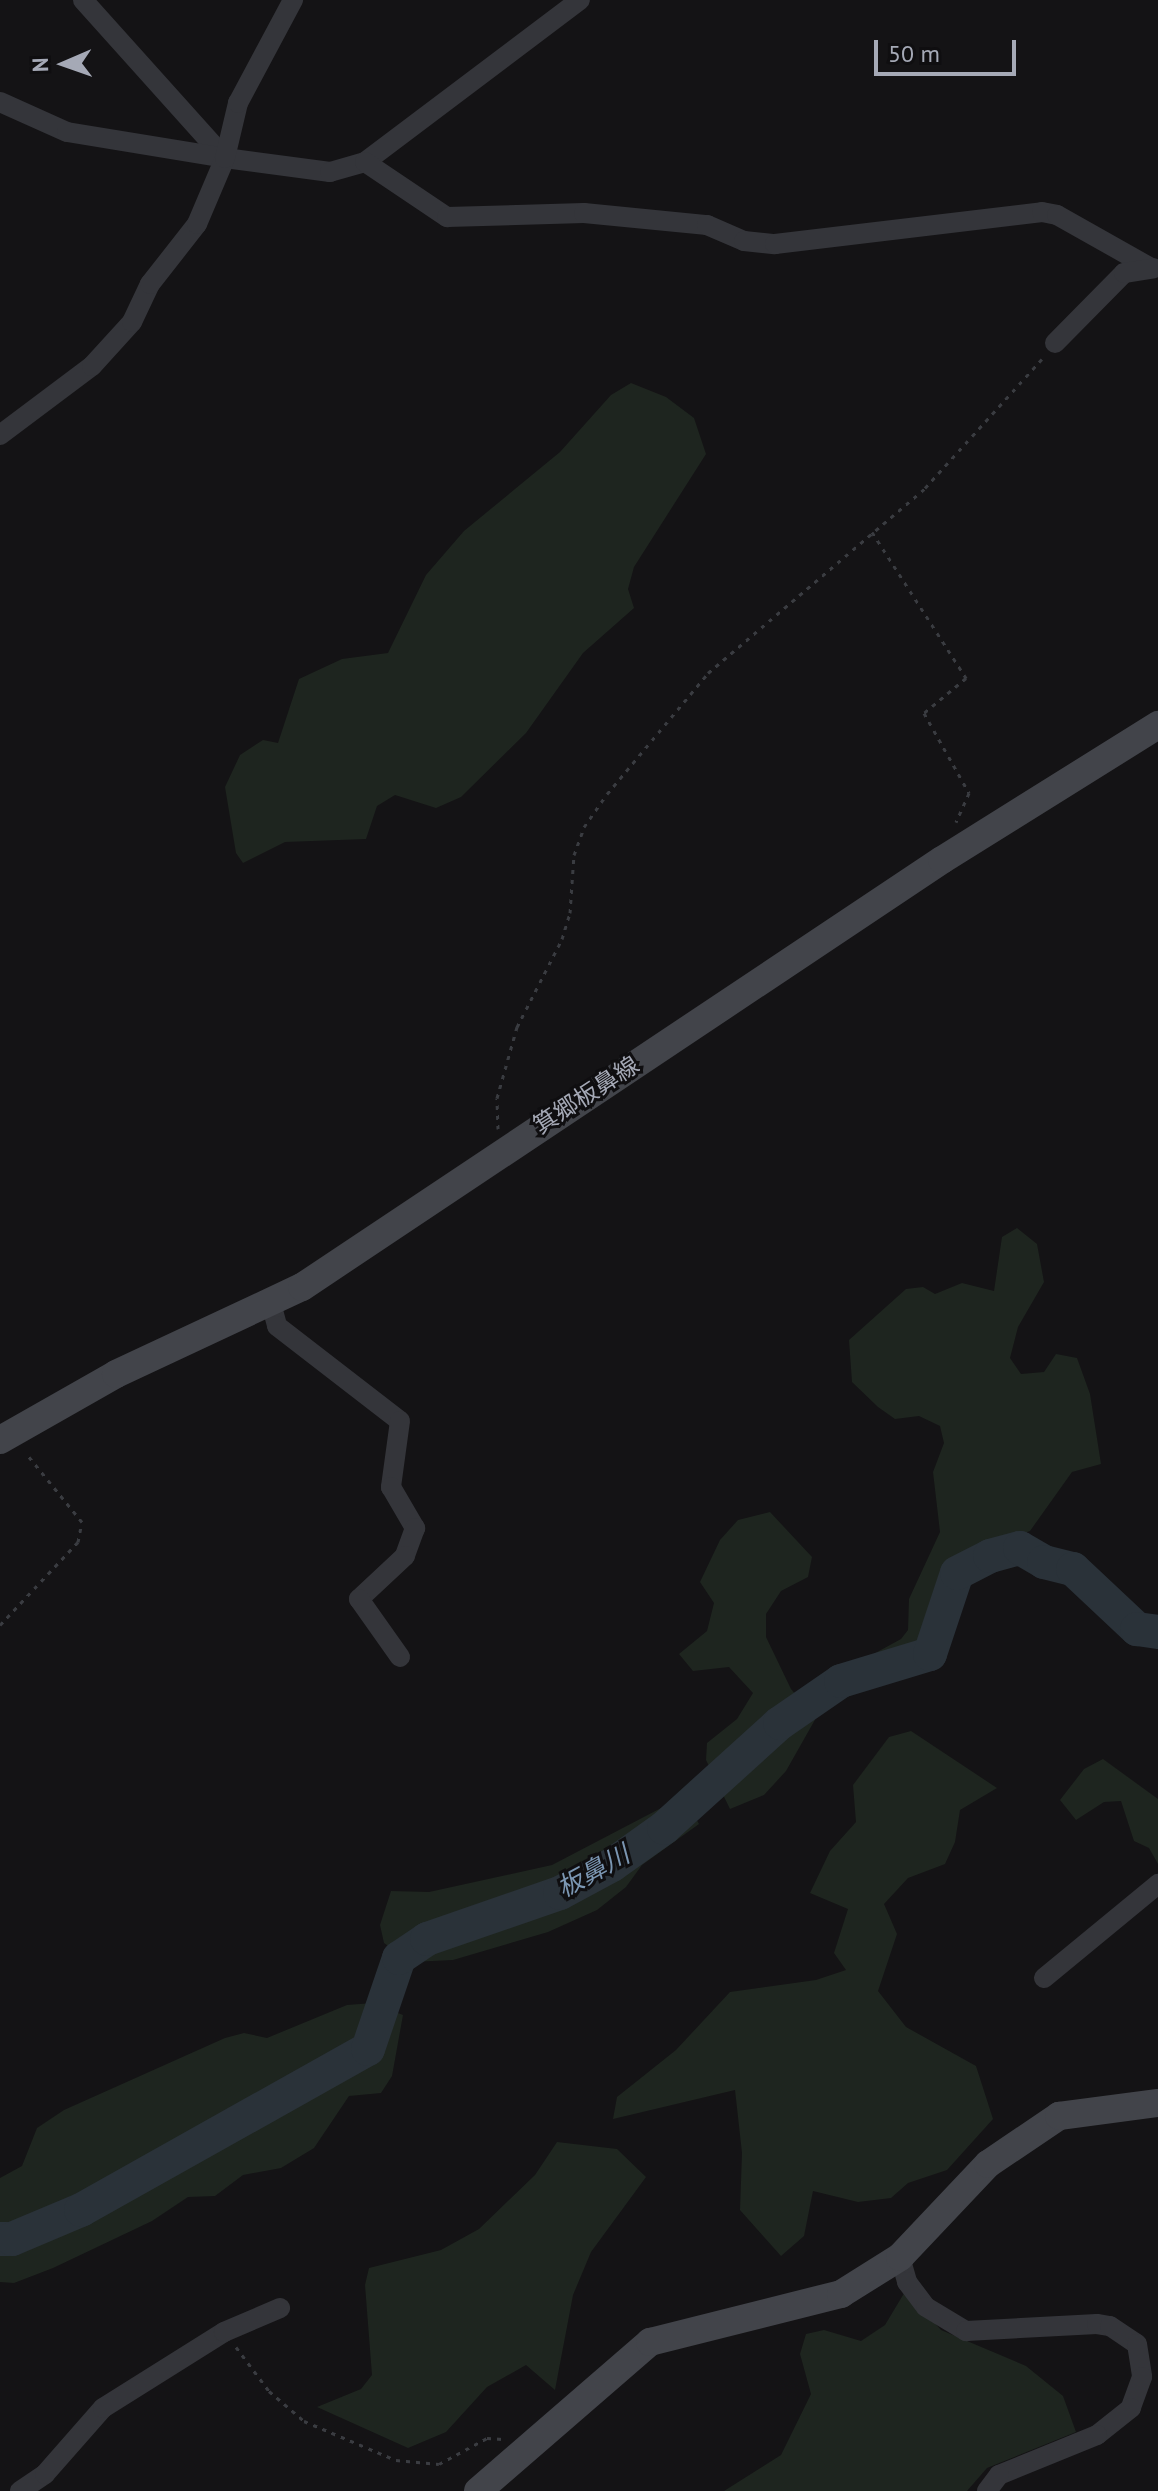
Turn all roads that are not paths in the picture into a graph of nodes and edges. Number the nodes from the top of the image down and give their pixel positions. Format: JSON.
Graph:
{"nodes":[{"id":1,"x":83,"y":0,"type":"edge"},
{"id":2,"x":293,"y":0,"type":"edge"},
{"id":3,"x":580,"y":0,"type":"edge"},
{"id":4,"x":0,"y":102,"type":"edge"},
{"id":5,"x":225,"y":158,"type":"junction"},
{"id":6,"x":365,"y":162,"type":"junction"},
{"id":7,"x":1154,"y":268,"type":"edge"},
{"id":8,"x":1055,"y":343,"type":"road end"},
{"id":9,"x":0,"y":435,"type":"edge"},
{"id":10,"x":1158,"y":725,"type":"edge"},
{"id":11,"x":271,"y":1303,"type":"junction"},
{"id":12,"x":4,"y":1437,"type":"edge"},
{"id":13,"x":400,"y":1657,"type":"dead end"},
{"id":14,"x":1158,"y":1884,"type":"edge"},
{"id":15,"x":1044,"y":1978,"type":"dead end"},
{"id":16,"x":1158,"y":2103,"type":"edge"},
{"id":17,"x":900,"y":2257,"type":"junction"},
{"id":18,"x":280,"y":2308,"type":"dead end"},
{"id":19,"x":20,"y":2491,"type":"edge"},
{"id":20,"x":478,"y":2491,"type":"edge"},
{"id":21,"x":987,"y":2491,"type":"edge"}],
"edges":[{"from":1,"to":5,"type":"street"},
{"from":2,"to":5,"type":"street"},
{"from":3,"to":6,"type":"street"},
{"from":4,"to":5,"type":"street"},
{"from":5,"to":6,"type":"street"},
{"from":5,"to":9,"type":"street"},
{"from":6,"to":7,"type":"street"},
{"from":7,"to":8,"type":"street"},
{"from":10,"to":11,"type":"main road","name":"箕郷板鼻線"},
{"from":11,"to":12,"type":"main road","name":"箕郷板鼻線"},
{"from":11,"to":13,"type":"street"},
{"from":14,"to":15,"type":"street"},
{"from":16,"to":17,"type":"main road"},
{"from":17,"to":20,"type":"main road"},
{"from":17,"to":21,"type":"street"},
{"from":18,"to":19,"type":"street"}]}
